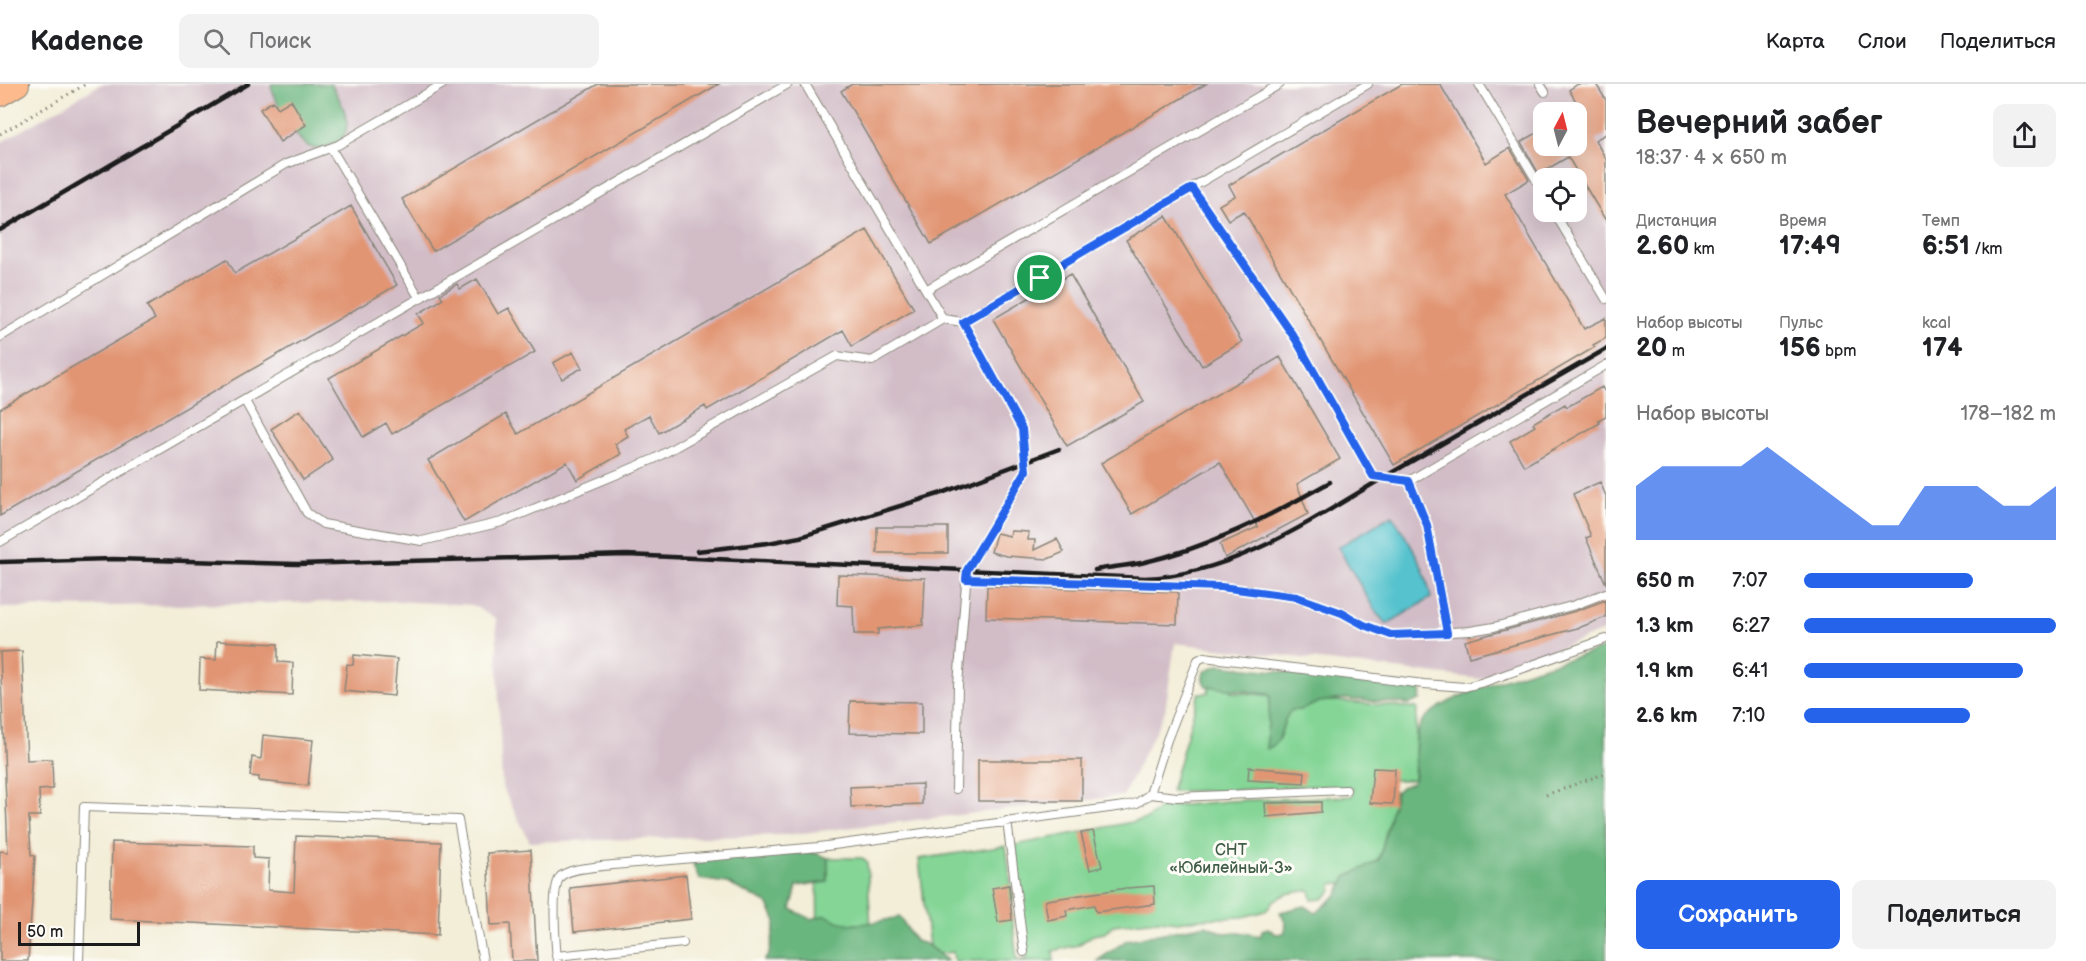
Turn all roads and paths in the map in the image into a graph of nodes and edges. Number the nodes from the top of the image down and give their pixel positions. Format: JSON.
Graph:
{"nodes":[{"id":1,"x":17,"y":84,"type":"edge"},
{"id":2,"x":87,"y":84,"type":"edge"},
{"id":3,"x":443,"y":84,"type":"edge"},
{"id":4,"x":788,"y":84,"type":"edge"},
{"id":5,"x":805,"y":84,"type":"edge"},
{"id":6,"x":1280,"y":84,"type":"edge"},
{"id":7,"x":1368,"y":84,"type":"edge"},
{"id":8,"x":1479,"y":84,"type":"edge"},
{"id":9,"x":1540,"y":84,"type":"edge"},
{"id":10,"x":1545,"y":92,"type":"dead end"},
{"id":11,"x":0,"y":94,"type":"edge"},
{"id":12,"x":0,"y":134,"type":"edge"},
{"id":13,"x":331,"y":148,"type":"junction"},
{"id":14,"x":1533,"y":175,"type":"edge"},
{"id":15,"x":1192,"y":188,"type":"junction"},
{"id":16,"x":1560,"y":222,"type":"edge"},
{"id":17,"x":926,"y":290,"type":"junction"},
{"id":18,"x":420,"y":299,"type":"junction"},
{"id":19,"x":1606,"y":299,"type":"edge"},
{"id":20,"x":943,"y":319,"type":"junction"},
{"id":21,"x":963,"y":322,"type":"junction"},
{"id":22,"x":0,"y":338,"type":"edge"},
{"id":23,"x":1606,"y":365,"type":"edge"},
{"id":24,"x":245,"y":401,"type":"junction"},
{"id":25,"x":1409,"y":481,"type":"junction"},
{"id":26,"x":0,"y":542,"type":"edge"},
{"id":27,"x":966,"y":579,"type":"junction"},
{"id":28,"x":1606,"y":593,"type":"edge"},
{"id":29,"x":1447,"y":633,"type":"junction"},
{"id":30,"x":1606,"y":639,"type":"edge"},
{"id":31,"x":1606,"y":772,"type":"edge"},
{"id":32,"x":956,"y":789,"type":"dead end"},
{"id":33,"x":1346,"y":790,"type":"dead end"},
{"id":34,"x":1150,"y":794,"type":"junction"},
{"id":35,"x":1546,"y":795,"type":"dead end"},
{"id":36,"x":1007,"y":821,"type":"junction"},
{"id":37,"x":682,"y":943,"type":"dead end"},
{"id":38,"x":1024,"y":952,"type":"dead end"},
{"id":39,"x":557,"y":959,"type":"edge"},
{"id":40,"x":79,"y":961,"type":"edge"},
{"id":41,"x":483,"y":961,"type":"edge"}],
"edges":[{"from":1,"to":11,"type":"main road"},
{"from":2,"to":12,"type":"path"},
{"from":3,"to":13,"type":"lane"},
{"from":4,"to":18,"type":"lane"},
{"from":5,"to":17,"type":"lane"},
{"from":6,"to":17,"type":"lane"},
{"from":7,"to":15,"type":"lane"},
{"from":8,"to":14,"type":"lane"},
{"from":9,"to":10,"type":"lane"},
{"from":13,"to":18,"type":"lane"},
{"from":13,"to":22,"type":"lane"},
{"from":15,"to":21,"type":"lane"},
{"from":15,"to":25,"type":"lane"},
{"from":16,"to":19,"type":"lane"},
{"from":17,"to":20,"type":"lane"},
{"from":18,"to":24,"type":"lane"},
{"from":20,"to":21,"type":"lane"},
{"from":20,"to":24,"type":"lane"},
{"from":21,"to":27,"type":"lane"},
{"from":23,"to":25,"type":"lane"},
{"from":24,"to":26,"type":"lane"},
{"from":25,"to":29,"type":"lane"},
{"from":27,"to":29,"type":"lane"},
{"from":27,"to":32,"type":"lane"},
{"from":28,"to":29,"type":"lane"},
{"from":30,"to":34,"type":"lane"},
{"from":31,"to":35,"type":"path"},
{"from":33,"to":34,"type":"lane"},
{"from":34,"to":36,"type":"lane"},
{"from":36,"to":38,"type":"lane"},
{"from":36,"to":39,"type":"lane"},
{"from":37,"to":39,"type":"lane"},
{"from":40,"to":41,"type":"lane"}]}
